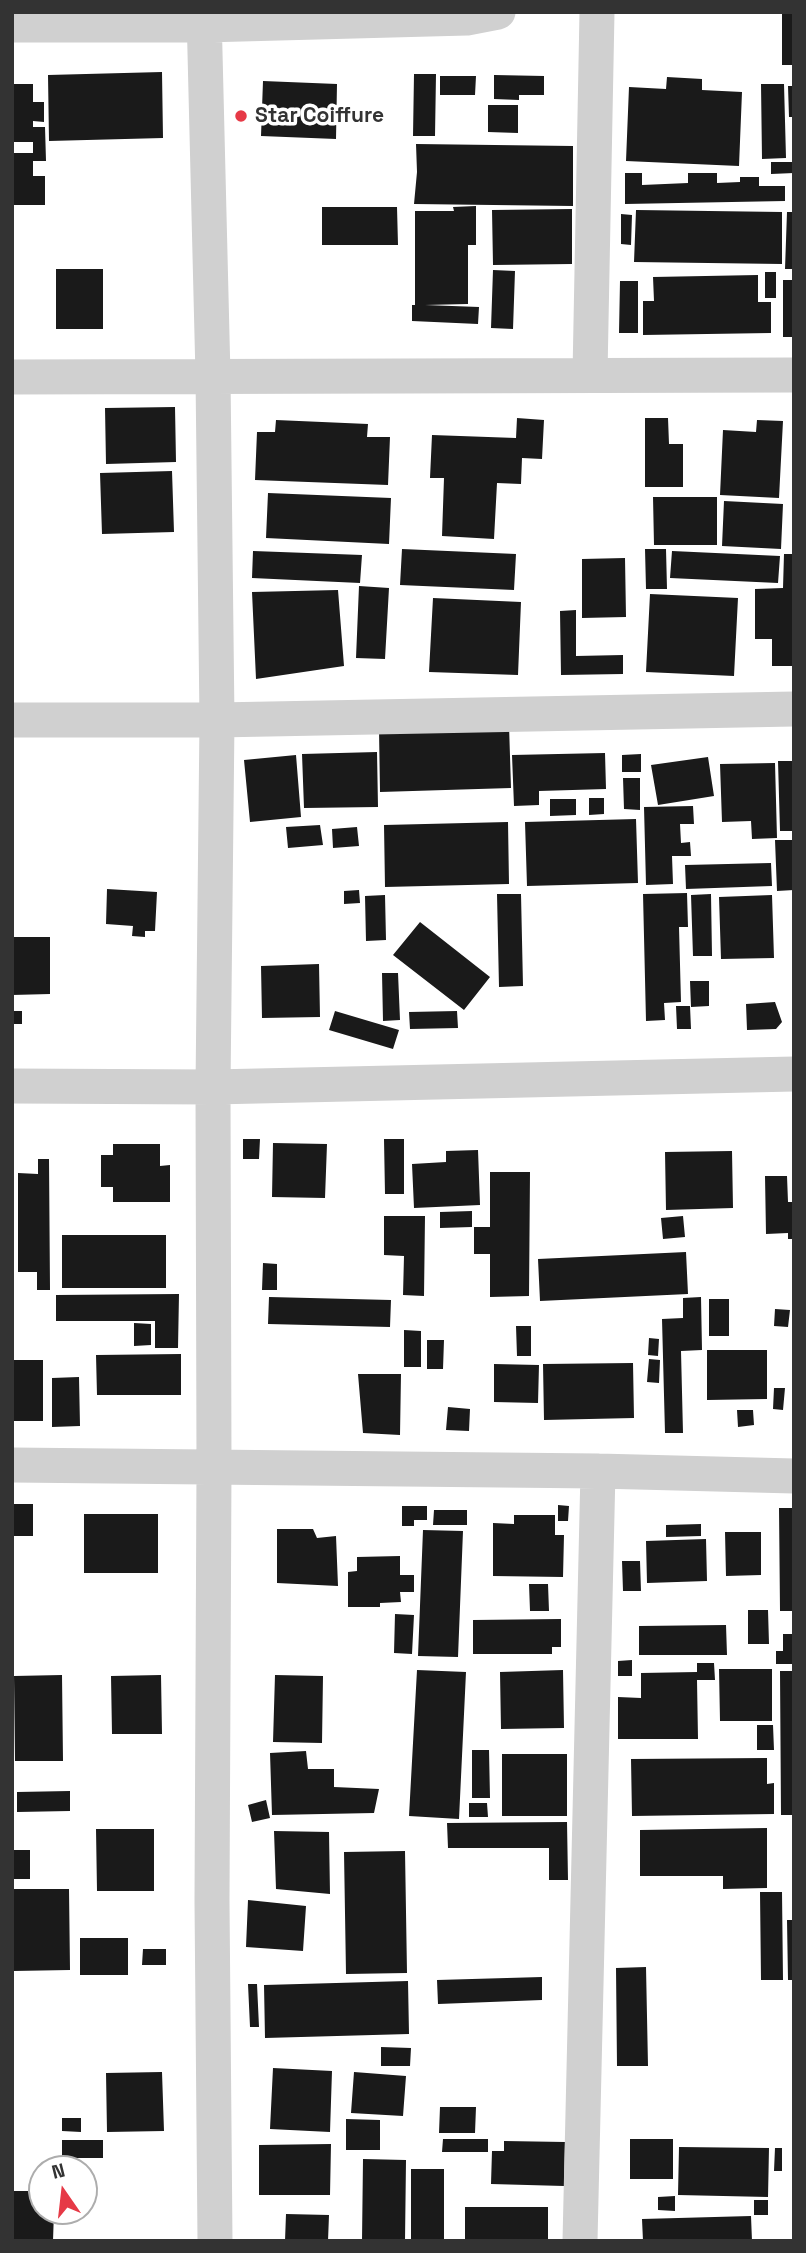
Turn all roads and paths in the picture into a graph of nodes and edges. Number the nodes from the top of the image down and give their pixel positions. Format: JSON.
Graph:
{"nodes":[{"id":1,"x":597,"y":12,"type":"edge"},
{"id":2,"x":477,"y":14,"type":"edge"},
{"id":3,"x":204,"y":19,"type":"edge"},
{"id":4,"x":12,"y":25,"type":"edge"},
{"id":5,"x":590,"y":374,"type":"junction"},
{"id":6,"x":794,"y":375,"type":"edge"},
{"id":7,"x":213,"y":376,"type":"junction"},
{"id":8,"x":12,"y":377,"type":"edge"},
{"id":9,"x":794,"y":709,"type":"edge"},
{"id":10,"x":12,"y":720,"type":"edge"},
{"id":11,"x":217,"y":720,"type":"junction"},
{"id":12,"x":794,"y":1074,"type":"edge"},
{"id":13,"x":12,"y":1086,"type":"edge"},
{"id":14,"x":213,"y":1087,"type":"junction"},
{"id":15,"x":12,"y":1465,"type":"edge"},
{"id":16,"x":214,"y":1467,"type":"junction"},
{"id":17,"x":598,"y":1471,"type":"junction"},
{"id":18,"x":794,"y":1476,"type":"edge"},
{"id":19,"x":215,"y":2241,"type":"edge"},
{"id":20,"x":580,"y":2241,"type":"edge"}],
"edges":[{"from":1,"to":5,"type":"street"},
{"from":2,"to":3,"type":"street"},
{"from":3,"to":4,"type":"street"},
{"from":3,"to":7,"type":"street"},
{"from":5,"to":6,"type":"street"},
{"from":5,"to":7,"type":"street"},
{"from":7,"to":8,"type":"street"},
{"from":7,"to":11,"type":"street"},
{"from":9,"to":11,"type":"street"},
{"from":10,"to":11,"type":"street"},
{"from":11,"to":14,"type":"street"},
{"from":12,"to":14,"type":"street"},
{"from":13,"to":14,"type":"street"},
{"from":14,"to":16,"type":"street"},
{"from":15,"to":16,"type":"street"},
{"from":16,"to":17,"type":"street"},
{"from":16,"to":19,"type":"street"},
{"from":17,"to":18,"type":"street"},
{"from":17,"to":20,"type":"street"}]}
